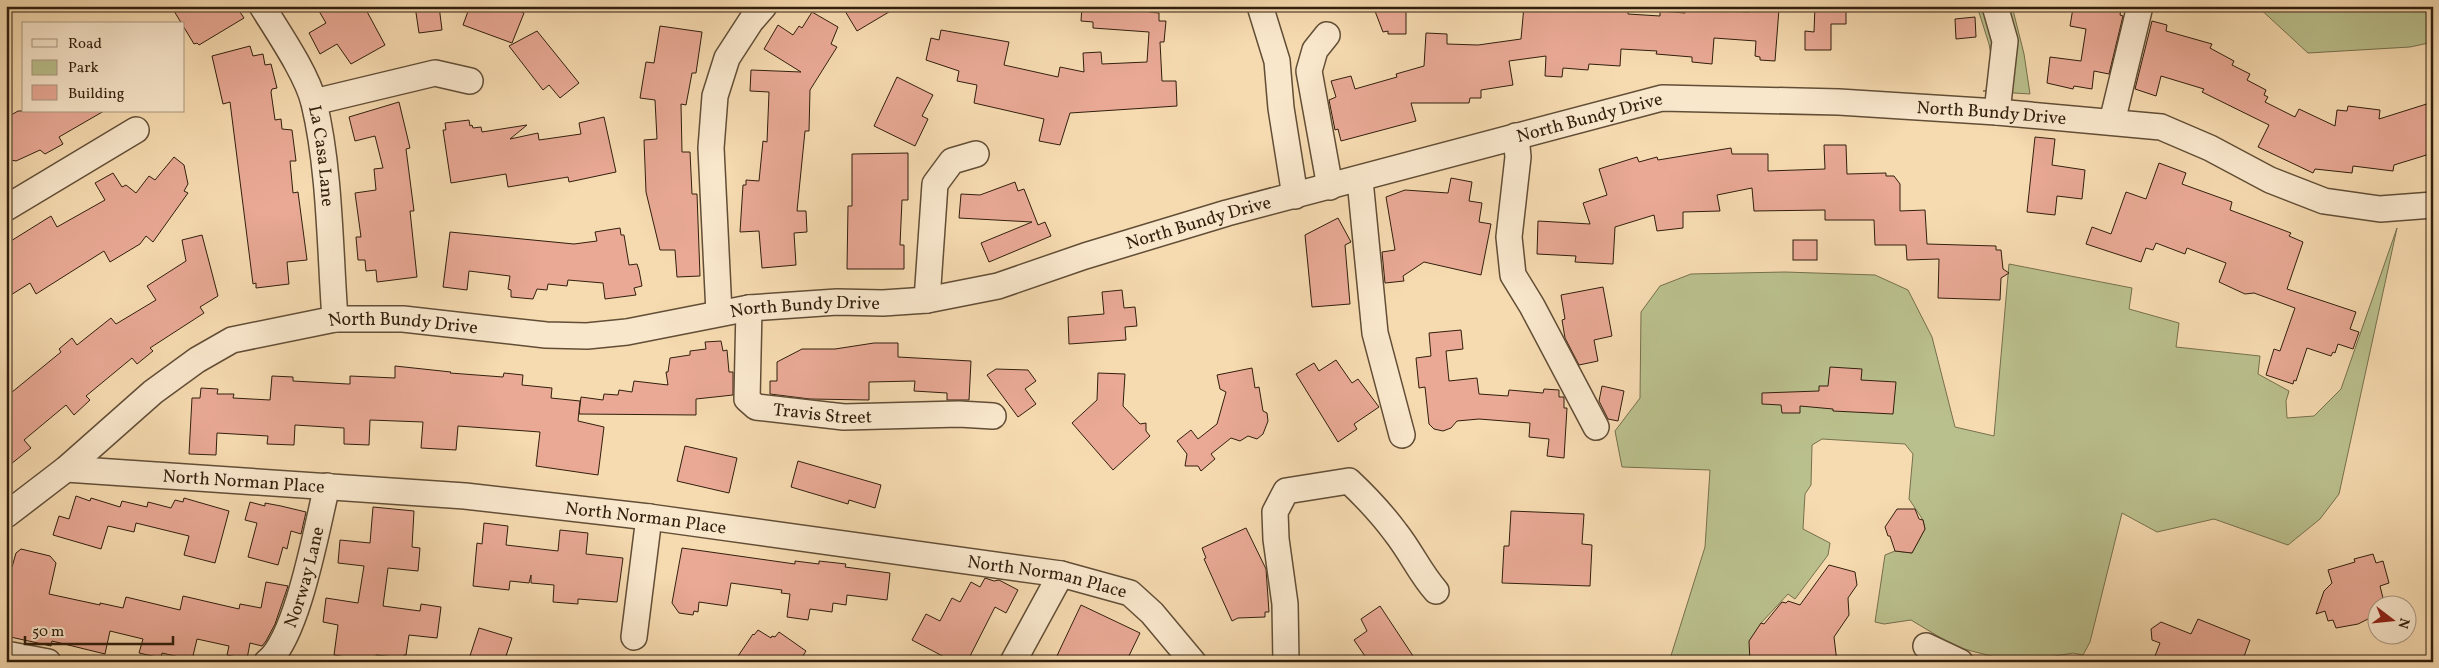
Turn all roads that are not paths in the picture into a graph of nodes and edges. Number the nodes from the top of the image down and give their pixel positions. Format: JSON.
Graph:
{"nodes":[{"id":1,"x":262,"y":6,"type":"edge"},
{"id":2,"x":764,"y":6,"type":"edge"},
{"id":3,"x":1260,"y":6,"type":"edge"},
{"id":4,"x":1996,"y":6,"type":"edge"},
{"id":5,"x":2140,"y":6,"type":"edge"},
{"id":6,"x":1328,"y":35,"type":"dead end"},
{"id":7,"x":470,"y":81,"type":"dead end"},
{"id":8,"x":314,"y":102,"type":"junction"},
{"id":9,"x":1997,"y":112,"type":"junction"},
{"id":10,"x":2112,"y":122,"type":"junction"},
{"id":11,"x":136,"y":130,"type":"dead end"},
{"id":12,"x":1516,"y":136,"type":"junction"},
{"id":13,"x":976,"y":154,"type":"dead end"},
{"id":14,"x":1360,"y":180,"type":"junction"},
{"id":15,"x":1330,"y":188,"type":"junction"},
{"id":16,"x":1295,"y":196,"type":"junction"},
{"id":17,"x":2433,"y":205,"type":"edge"},
{"id":18,"x":6,"y":208,"type":"edge"},
{"id":19,"x":927,"y":300,"type":"junction"},
{"id":20,"x":749,"y":308,"type":"junction"},
{"id":21,"x":719,"y":313,"type":"junction"},
{"id":22,"x":335,"y":319,"type":"junction"},
{"id":23,"x":993,"y":416,"type":"dead end"},
{"id":24,"x":1596,"y":427,"type":"dead end"},
{"id":25,"x":1402,"y":435,"type":"dead end"},
{"id":26,"x":66,"y":469,"type":"junction"},
{"id":27,"x":327,"y":486,"type":"junction"},
{"id":28,"x":6,"y":515,"type":"edge"},
{"id":29,"x":649,"y":517,"type":"junction"},
{"id":30,"x":1060,"y":574,"type":"junction"},
{"id":31,"x":1436,"y":591,"type":"dead end"},
{"id":32,"x":634,"y":637,"type":"dead end"},
{"id":33,"x":1926,"y":646,"type":"dead end"},
{"id":34,"x":6,"y":654,"type":"edge"},
{"id":35,"x":48,"y":662,"type":"edge"},
{"id":36,"x":267,"y":662,"type":"edge"},
{"id":37,"x":1014,"y":662,"type":"edge"},
{"id":38,"x":1193,"y":662,"type":"edge"},
{"id":39,"x":1286,"y":662,"type":"edge"},
{"id":40,"x":1960,"y":662,"type":"edge"}],
"edges":[{"from":1,"to":8,"type":"street","name":"La Casa Lane"},
{"from":2,"to":21,"type":"street"},
{"from":3,"to":16,"type":"street"},
{"from":4,"to":9,"type":"street"},
{"from":5,"to":10,"type":"street"},
{"from":6,"to":15,"type":"street"},
{"from":7,"to":8,"type":"street"},
{"from":8,"to":22,"type":"street","name":"La Casa Lane"},
{"from":9,"to":10,"type":"street","name":"North Bundy Drive"},
{"from":9,"to":12,"type":"street","name":"North Bundy Drive"},
{"from":10,"to":17,"type":"street","name":"North Bundy Drive"},
{"from":11,"to":18,"type":"street"},
{"from":12,"to":14,"type":"street","name":"North Bundy Drive"},
{"from":12,"to":24,"type":"street"},
{"from":13,"to":19,"type":"street"},
{"from":14,"to":15,"type":"street","name":"North Bundy Drive"},
{"from":14,"to":25,"type":"street"},
{"from":15,"to":16,"type":"street","name":"North Bundy Drive"},
{"from":16,"to":19,"type":"street","name":"North Bundy Drive"},
{"from":19,"to":20,"type":"street","name":"North Bundy Drive"},
{"from":20,"to":21,"type":"street","name":"North Bundy Drive"},
{"from":20,"to":23,"type":"street","name":"Travis Street"},
{"from":21,"to":22,"type":"street","name":"North Bundy Drive"},
{"from":22,"to":26,"type":"street","name":"North Bundy Drive"},
{"from":26,"to":27,"type":"street","name":"North Norman Place"},
{"from":26,"to":28,"type":"street","name":"North Bundy Drive"},
{"from":27,"to":29,"type":"street","name":"North Norman Place"},
{"from":27,"to":36,"type":"street","name":"Norway Lane"},
{"from":29,"to":30,"type":"street","name":"North Norman Place"},
{"from":29,"to":32,"type":"street"},
{"from":30,"to":37,"type":"street"},
{"from":30,"to":38,"type":"street","name":"North Norman Place"},
{"from":31,"to":39,"type":"street"},
{"from":33,"to":40,"type":"street"},
{"from":34,"to":35,"type":"street"}]}
